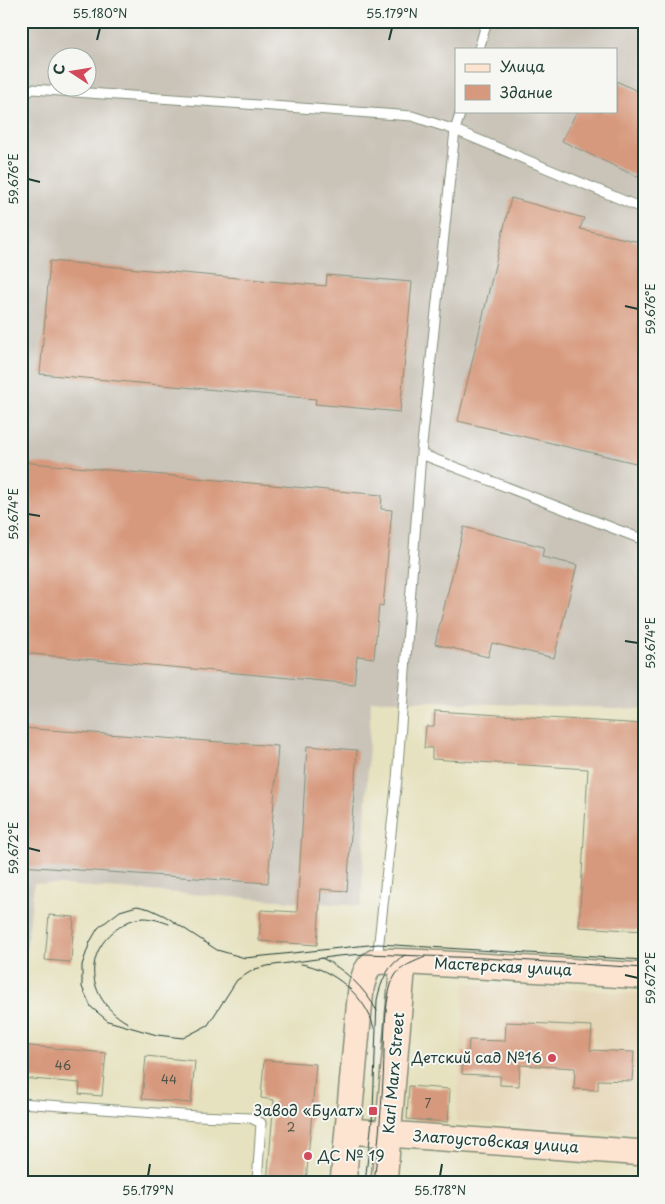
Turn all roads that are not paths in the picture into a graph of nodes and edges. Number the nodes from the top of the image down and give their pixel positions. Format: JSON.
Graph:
{"nodes":[{"id":1,"x":487,"y":21,"type":"edge"},
{"id":2,"x":479,"y":48,"type":"edge"},
{"id":3,"x":21,"y":97,"type":"edge"},
{"id":4,"x":461,"y":112,"type":"edge"},
{"id":5,"x":455,"y":130,"type":"junction"},
{"id":6,"x":644,"y":209,"type":"edge"},
{"id":7,"x":421,"y":454,"type":"junction"},
{"id":8,"x":644,"y":540,"type":"edge"},
{"id":9,"x":403,"y":962,"type":"junction"},
{"id":10,"x":372,"y":966,"type":"junction"},
{"id":11,"x":644,"y":976,"type":"edge"},
{"id":12,"x":21,"y":1103,"type":"edge"},
{"id":13,"x":349,"y":1131,"type":"junction"},
{"id":14,"x":389,"y":1134,"type":"junction"},
{"id":15,"x":644,"y":1153,"type":"edge"},
{"id":16,"x":257,"y":1183,"type":"edge"},
{"id":17,"x":343,"y":1183,"type":"edge"},
{"id":18,"x":384,"y":1183,"type":"edge"}],
"edges":[{"from":1,"to":2,"type":"lane"},
{"from":3,"to":5,"type":"lane"},
{"from":4,"to":5,"type":"lane"},
{"from":5,"to":6,"type":"lane"},
{"from":5,"to":7,"type":"lane"},
{"from":7,"to":8,"type":"lane"},
{"from":7,"to":10,"type":"lane"},
{"from":9,"to":10,"type":"main road","name":"Мастерская улица"},
{"from":9,"to":11,"type":"main road","name":"Мастерская улица"},
{"from":9,"to":14,"type":"main road","name":"Karl Marx Street"},
{"from":10,"to":13,"type":"main road"},
{"from":12,"to":16,"type":"lane"},
{"from":13,"to":14,"type":"main road","name":"Златоустовская улица"},
{"from":13,"to":17,"type":"main road"},
{"from":14,"to":15,"type":"main road","name":"Златоустовская улица"},
{"from":14,"to":18,"type":"main road","name":"Karl Marx Street"}]}
